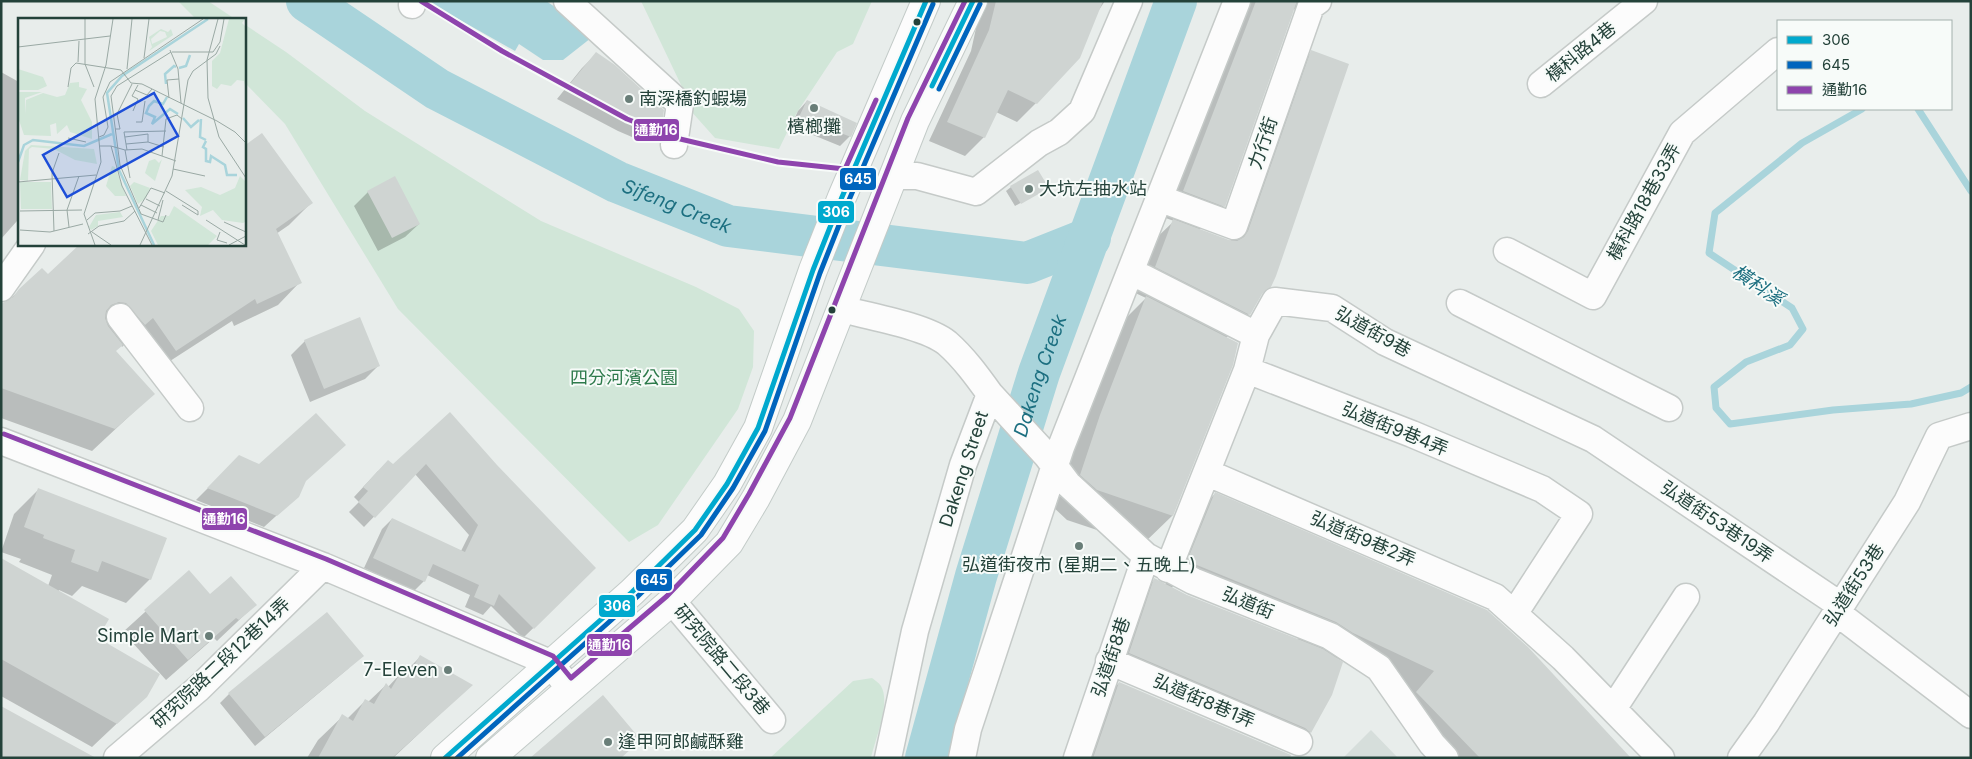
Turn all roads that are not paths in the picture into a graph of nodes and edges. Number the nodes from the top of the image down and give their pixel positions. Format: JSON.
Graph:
{"nodes":[{"id":1,"x":567,"y":1,"type":"edge"},
{"id":2,"x":926,"y":1,"type":"edge"},
{"id":3,"x":973,"y":1,"type":"edge"},
{"id":4,"x":1129,"y":1,"type":"edge"},
{"id":5,"x":1237,"y":1,"type":"edge"},
{"id":6,"x":1318,"y":1,"type":"edge"},
{"id":7,"x":1644,"y":1,"type":"edge"},
{"id":8,"x":1777,"y":52,"type":"edge"},
{"id":9,"x":1541,"y":84,"type":"dead end"},
{"id":10,"x":674,"y":145,"type":"dead end"},
{"id":11,"x":893,"y":176,"type":"junction"},
{"id":12,"x":1172,"y":203,"type":"dead end"},
{"id":13,"x":31,"y":245,"type":"edge"},
{"id":14,"x":1507,"y":251,"type":"dead end"},
{"id":15,"x":1144,"y":278,"type":"dead end"},
{"id":16,"x":1,"y":288,"type":"edge"},
{"id":17,"x":1460,"y":303,"type":"dead end"},
{"id":18,"x":800,"y":307,"type":"junction"},
{"id":19,"x":841,"y":309,"type":"junction"},
{"id":20,"x":120,"y":317,"type":"dead end"},
{"id":21,"x":1256,"y":335,"type":"junction"},
{"id":22,"x":1247,"y":370,"type":"junction"},
{"id":23,"x":990,"y":394,"type":"junction"},
{"id":24,"x":190,"y":408,"type":"dead end"},
{"id":25,"x":1669,"y":408,"type":"dead end"},
{"id":26,"x":1971,"y":426,"type":"edge"},
{"id":27,"x":1593,"y":439,"type":"joint"},
{"id":28,"x":1,"y":441,"type":"edge"},
{"id":29,"x":1049,"y":459,"type":"junction"},
{"id":30,"x":1208,"y":473,"type":"junction"},
{"id":31,"x":1157,"y":562,"type":"junction"},
{"id":32,"x":322,"y":566,"type":"junction"},
{"id":33,"x":1686,"y":597,"type":"dead end"},
{"id":34,"x":672,"y":601,"type":"junction"},
{"id":35,"x":1838,"y":609,"type":"junction"},
{"id":36,"x":1514,"y":614,"type":"junction"},
{"id":37,"x":1109,"y":661,"type":"junction"},
{"id":38,"x":550,"y":663,"type":"junction"},
{"id":39,"x":570,"y":689,"type":"junction"},
{"id":40,"x":1613,"y":709,"type":"junction"},
{"id":41,"x":1971,"y":715,"type":"edge"},
{"id":42,"x":772,"y":720,"type":"dead end"},
{"id":43,"x":1299,"y":742,"type":"dead end"},
{"id":44,"x":117,"y":758,"type":"edge"},
{"id":45,"x":445,"y":758,"type":"edge"},
{"id":46,"x":490,"y":758,"type":"edge"},
{"id":47,"x":888,"y":758,"type":"edge"},
{"id":48,"x":962,"y":758,"type":"edge"},
{"id":49,"x":1077,"y":758,"type":"edge"},
{"id":50,"x":1445,"y":758,"type":"edge"},
{"id":51,"x":1660,"y":758,"type":"edge"},
{"id":52,"x":1741,"y":758,"type":"edge"}],
"edges":[{"from":1,"to":10,"type":"street"},
{"from":2,"to":18,"type":"main road"},
{"from":3,"to":11,"type":"main road"},
{"from":4,"to":11,"type":"street"},
{"from":5,"to":29,"type":"street"},
{"from":6,"to":12,"type":"street","name":"力行街"},
{"from":7,"to":9,"type":"street","name":"橫科路4巷"},
{"from":8,"to":14,"type":"street","name":"橫科路18巷33弄"},
{"from":11,"to":19,"type":"main road"},
{"from":13,"to":16,"type":"street"},
{"from":15,"to":21,"type":"street"},
{"from":17,"to":25,"type":"street"},
{"from":18,"to":19,"type":"main road","name":"Dakeng Street"},
{"from":18,"to":38,"type":"main road"},
{"from":19,"to":23,"type":"street","name":"Dakeng Street"},
{"from":19,"to":34,"type":"main road"},
{"from":20,"to":24,"type":"street"},
{"from":21,"to":22,"type":"street","name":"弘道街9巷"},
{"from":21,"to":27,"type":"street","name":"弘道街9巷"},
{"from":22,"to":30,"type":"street","name":"弘道街9巷"},
{"from":22,"to":36,"type":"street","name":"弘道街9巷4弄"},
{"from":23,"to":29,"type":"street","name":"弘道街"},
{"from":23,"to":47,"type":"street","name":"Dakeng Street"},
{"from":26,"to":35,"type":"street","name":"弘道街53巷"},
{"from":27,"to":35,"type":"street","name":"弘道街53巷19弄"},
{"from":28,"to":32,"type":"street"},
{"from":29,"to":31,"type":"street","name":"弘道街"},
{"from":29,"to":48,"type":"street"},
{"from":30,"to":31,"type":"street","name":"弘道街9巷"},
{"from":30,"to":36,"type":"street","name":"弘道街9巷2弄"},
{"from":31,"to":37,"type":"street","name":"弘道街8巷"},
{"from":31,"to":50,"type":"street","name":"弘道街"},
{"from":32,"to":38,"type":"street"},
{"from":32,"to":44,"type":"street","name":"研究院路二段12巷14弄"},
{"from":33,"to":40,"type":"street"},
{"from":34,"to":39,"type":"main road"},
{"from":34,"to":42,"type":"street","name":"研究院路二段3巷"},
{"from":35,"to":41,"type":"street","name":"弘道街53巷19弄"},
{"from":35,"to":52,"type":"street","name":"弘道街53巷"},
{"from":36,"to":40,"type":"street","name":"弘道街9巷2弄"},
{"from":37,"to":43,"type":"street","name":"弘道街8巷1弄"},
{"from":37,"to":49,"type":"street","name":"弘道街8巷"},
{"from":38,"to":39,"type":"street"},
{"from":38,"to":45,"type":"main road"},
{"from":39,"to":46,"type":"main road"},
{"from":40,"to":51,"type":"street","name":"弘道街9巷2弄"}]}
